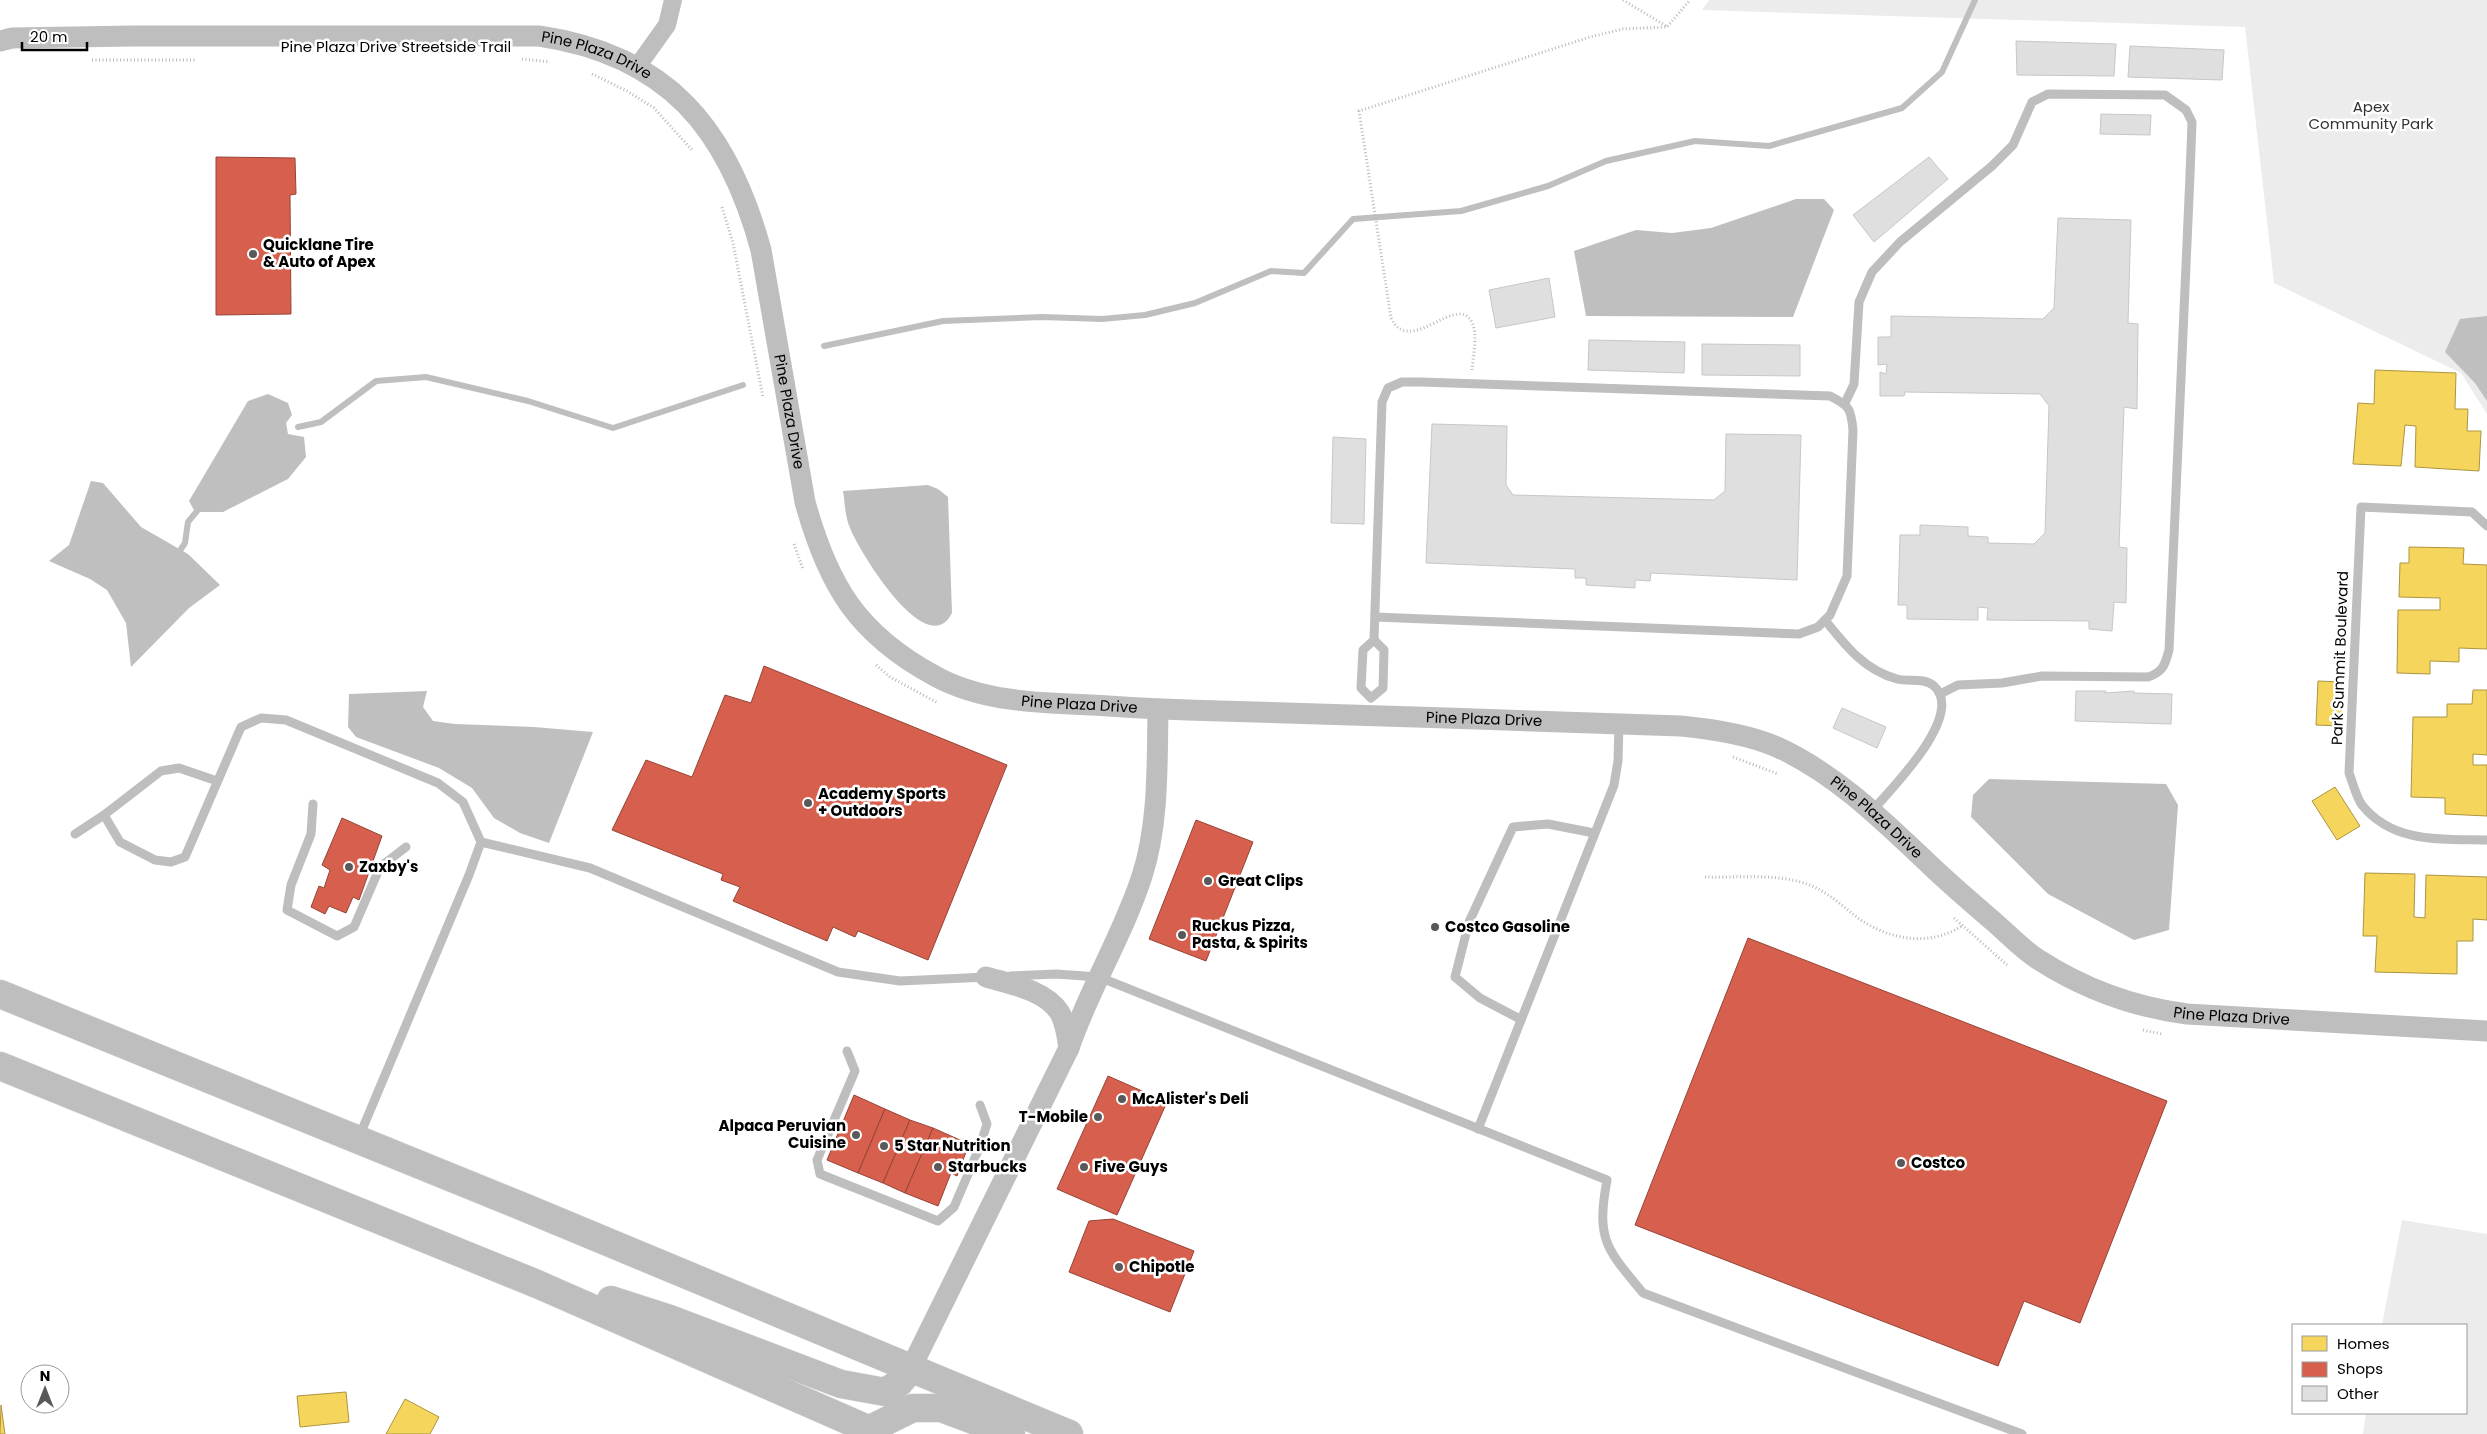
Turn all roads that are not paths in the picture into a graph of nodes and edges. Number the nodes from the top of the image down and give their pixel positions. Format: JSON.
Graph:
{"nodes":[{"id":1,"x":673,"y":0,"type":"edge"},
{"id":2,"x":0,"y":41,"type":"edge"},
{"id":3,"x":637,"y":67,"type":"junction"},
{"id":4,"x":1844,"y":403,"type":"junction"},
{"id":5,"x":2487,"y":526,"type":"edge"},
{"id":6,"x":1375,"y":618,"type":"junction"},
{"id":7,"x":1824,"y":620,"type":"junction"},
{"id":8,"x":1374,"y":640,"type":"junction"},
{"id":9,"x":1940,"y":694,"type":"junction"},
{"id":10,"x":1371,"y":707,"type":"junction"},
{"id":11,"x":1158,"y":709,"type":"junction"},
{"id":12,"x":1618,"y":723,"type":"junction"},
{"id":13,"x":218,"y":781,"type":"junction"},
{"id":14,"x":313,"y":804,"type":"dead end"},
{"id":15,"x":1872,"y":811,"type":"junction"},
{"id":16,"x":104,"y":815,"type":"junction"},
{"id":17,"x":1594,"y":833,"type":"junction"},
{"id":18,"x":76,"y":834,"type":"dead end"},
{"id":19,"x":2487,"y":840,"type":"edge"},
{"id":20,"x":481,"y":842,"type":"junction"},
{"id":21,"x":406,"y":847,"type":"dead end"},
{"id":22,"x":986,"y":977,"type":"junction"},
{"id":23,"x":1099,"y":978,"type":"junction"},
{"id":24,"x":0,"y":994,"type":"edge"},
{"id":25,"x":1520,"y":1019,"type":"junction"},
{"id":26,"x":2487,"y":1031,"type":"edge"},
{"id":27,"x":1069,"y":1048,"type":"junction"},
{"id":28,"x":847,"y":1050,"type":"dead end"},
{"id":29,"x":0,"y":1066,"type":"edge"},
{"id":30,"x":980,"y":1105,"type":"dead end"},
{"id":31,"x":1478,"y":1129,"type":"junction"},
{"id":32,"x":358,"y":1140,"type":"junction"},
{"id":33,"x":494,"y":1267,"type":"junction"},
{"id":34,"x":910,"y":1370,"type":"junction"},
{"id":35,"x":871,"y":1433,"type":"edge"},
{"id":36,"x":1011,"y":1434,"type":"edge"},
{"id":37,"x":1069,"y":1434,"type":"edge"},
{"id":38,"x":2022,"y":1434,"type":"edge"}],
"edges":[{"from":1,"to":3,"type":"street"},
{"from":2,"to":3,"type":"street","name":"Pine Plaza Drive"},
{"from":3,"to":11,"type":"street","name":"Pine Plaza Drive"},
{"from":4,"to":6,"type":"lane"},
{"from":4,"to":7,"type":"lane"},
{"from":4,"to":9,"type":"lane"},
{"from":5,"to":19,"type":"lane","name":"Park Summit Boulevard"},
{"from":6,"to":7,"type":"lane"},
{"from":6,"to":8,"type":"lane"},
{"from":7,"to":9,"type":"lane"},
{"from":8,"to":10,"type":"lane"},
{"from":8,"to":10,"type":"lane"},
{"from":9,"to":15,"type":"lane"},
{"from":10,"to":11,"type":"street","name":"Pine Plaza Drive"},
{"from":10,"to":12,"type":"street","name":"Pine Plaza Drive"},
{"from":11,"to":23,"type":"street"},
{"from":12,"to":15,"type":"street","name":"Pine Plaza Drive"},
{"from":12,"to":17,"type":"lane"},
{"from":13,"to":16,"type":"lane"},
{"from":13,"to":16,"type":"lane"},
{"from":13,"to":20,"type":"lane"},
{"from":14,"to":21,"type":"lane"},
{"from":15,"to":26,"type":"street","name":"Pine Plaza Drive"},
{"from":16,"to":18,"type":"lane"},
{"from":17,"to":25,"type":"lane"},
{"from":17,"to":25,"type":"lane"},
{"from":20,"to":22,"type":"lane"},
{"from":20,"to":32,"type":"lane"},
{"from":22,"to":23,"type":"lane"},
{"from":22,"to":27,"type":"street"},
{"from":23,"to":27,"type":"street"},
{"from":23,"to":31,"type":"lane"},
{"from":24,"to":32,"type":"highway"},
{"from":25,"to":31,"type":"lane"},
{"from":27,"to":34,"type":"street"},
{"from":28,"to":30,"type":"lane"},
{"from":29,"to":33,"type":"highway"},
{"from":31,"to":38,"type":"lane"},
{"from":32,"to":34,"type":"highway"},
{"from":33,"to":34,"type":"highway"},
{"from":33,"to":35,"type":"highway"},
{"from":34,"to":37,"type":"highway"},
{"from":35,"to":36,"type":"highway"}]}
